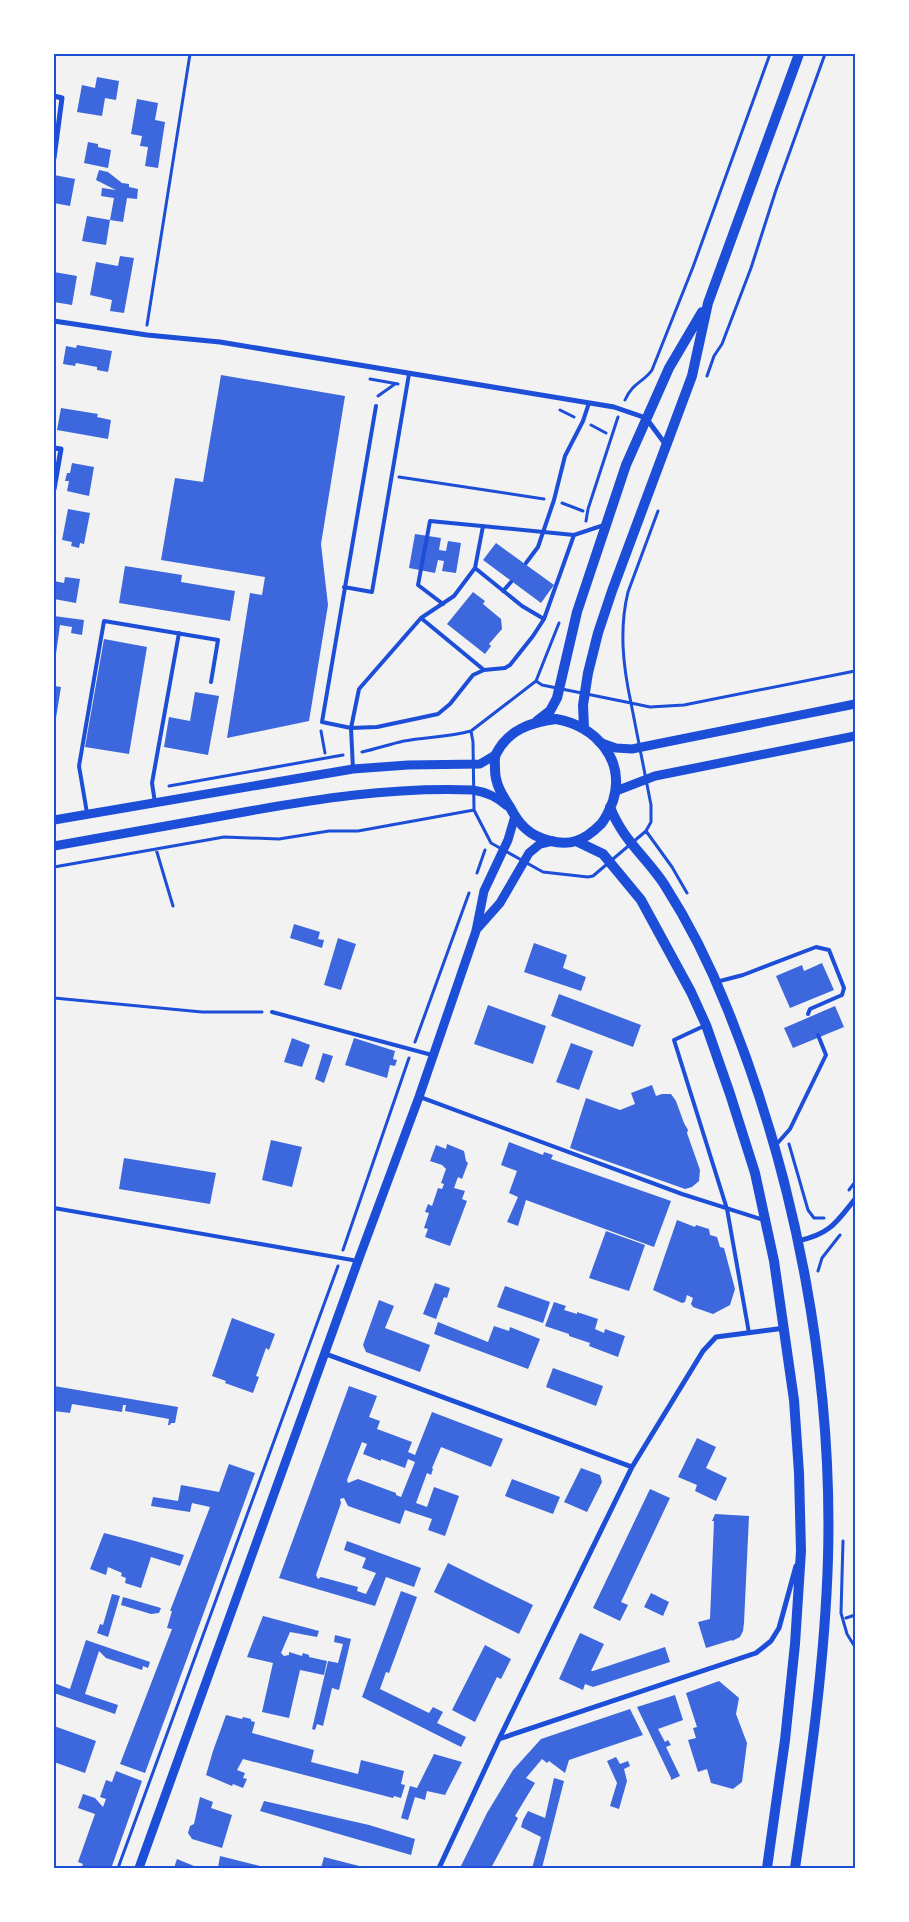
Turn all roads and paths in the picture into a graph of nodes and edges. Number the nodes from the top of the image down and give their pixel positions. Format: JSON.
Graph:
{"nodes":[{"id":1,"x":190,"y":54,"type":"edge"},
{"id":2,"x":770,"y":54,"type":"edge"},
{"id":3,"x":799,"y":54,"type":"edge"},
{"id":4,"x":825,"y":54,"type":"edge"},
{"id":5,"x":54,"y":96,"type":"edge"},
{"id":6,"x":54,"y":158,"type":"edge"},
{"id":7,"x":708,"y":303,"type":"junction"},
{"id":8,"x":54,"y":321,"type":"edge"},
{"id":9,"x":148,"y":335,"type":"junction"},
{"id":10,"x":409,"y":374,"type":"junction"},
{"id":11,"x":706,"y":380,"type":"dead end"},
{"id":12,"x":395,"y":384,"type":"dead end"},
{"id":13,"x":589,"y":403,"type":"junction"},
{"id":14,"x":376,"y":406,"type":"joint"},
{"id":15,"x":621,"y":409,"type":"junction"},
{"id":16,"x":646,"y":418,"type":"junction"},
{"id":17,"x":666,"y":446,"type":"junction"},
{"id":18,"x":54,"y":448,"type":"edge"},
{"id":19,"x":392,"y":476,"type":"junction"},
{"id":20,"x":54,"y":488,"type":"edge"},
{"id":21,"x":554,"y":500,"type":"junction"},
{"id":22,"x":659,"y":508,"type":"dead end"},
{"id":23,"x":583,"y":511,"type":"dead end"},
{"id":24,"x":606,"y":524,"type":"junction"},
{"id":25,"x":483,"y":526,"type":"junction"},
{"id":26,"x":543,"y":531,"type":"junction"},
{"id":27,"x":574,"y":535,"type":"junction"},
{"id":28,"x":526,"y":563,"type":"dead end"},
{"id":29,"x":475,"y":568,"type":"junction"},
{"id":30,"x":511,"y":582,"type":"dead end"},
{"id":31,"x":344,"y":588,"type":"junction"},
{"id":32,"x":504,"y":591,"type":"junction"},
{"id":33,"x":443,"y":604,"type":"junction"},
{"id":34,"x":421,"y":618,"type":"junction"},
{"id":35,"x":544,"y":619,"type":"junction"},
{"id":36,"x":178,"y":633,"type":"junction"},
{"id":37,"x":484,"y":670,"type":"junction"},
{"id":38,"x":855,"y":671,"type":"edge"},
{"id":39,"x":211,"y":682,"type":"dead end"},
{"id":40,"x":560,"y":689,"type":"junction"},
{"id":41,"x":585,"y":694,"type":"junction"},
{"id":42,"x":631,"y":703,"type":"junction"},
{"id":43,"x":855,"y":704,"type":"edge"},
{"id":44,"x":537,"y":721,"type":"junction"},
{"id":45,"x":322,"y":722,"type":"junction"},
{"id":46,"x":351,"y":728,"type":"junction"},
{"id":47,"x":584,"y":728,"type":"junction"},
{"id":48,"x":471,"y":731,"type":"junction"},
{"id":49,"x":855,"y":736,"type":"edge"},
{"id":50,"x":599,"y":742,"type":"junction"},
{"id":51,"x":640,"y":748,"type":"junction"},
{"id":52,"x":325,"y":753,"type":"dead end"},
{"id":53,"x":351,"y":754,"type":"junction"},
{"id":54,"x":495,"y":755,"type":"junction"},
{"id":55,"x":474,"y":764,"type":"junction"},
{"id":56,"x":353,"y":769,"type":"junction"},
{"id":57,"x":646,"y":778,"type":"junction"},
{"id":58,"x":153,"y":788,"type":"junction"},
{"id":59,"x":473,"y":790,"type":"junction"},
{"id":60,"x":616,"y":791,"type":"junction"},
{"id":61,"x":155,"y":803,"type":"junction"},
{"id":62,"x":610,"y":807,"type":"junction"},
{"id":63,"x":474,"y":810,"type":"junction"},
{"id":64,"x":513,"y":812,"type":"junction"},
{"id":65,"x":87,"y":814,"type":"junction"},
{"id":66,"x":54,"y":820,"type":"edge"},
{"id":67,"x":554,"y":841,"type":"junction"},
{"id":68,"x":576,"y":841,"type":"junction"},
{"id":69,"x":631,"y":844,"type":"junction"},
{"id":70,"x":54,"y":846,"type":"edge"},
{"id":71,"x":156,"y":849,"type":"junction"},
{"id":72,"x":485,"y":850,"type":"dead end"},
{"id":73,"x":504,"y":851,"type":"junction"},
{"id":74,"x":524,"y":862,"type":"junction"},
{"id":75,"x":610,"y":862,"type":"junction"},
{"id":76,"x":54,"y":867,"type":"edge"},
{"id":77,"x":475,"y":878,"type":"dead end"},
{"id":78,"x":472,"y":887,"type":"dead end"},
{"id":79,"x":173,"y":906,"type":"dead end"},
{"id":80,"x":476,"y":931,"type":"junction"},
{"id":81,"x":716,"y":982,"type":"junction"},
{"id":82,"x":54,"y":998,"type":"edge"},
{"id":83,"x":272,"y":1012,"type":"joint"},
{"id":84,"x":808,"y":1014,"type":"dead end"},
{"id":85,"x":706,"y":1025,"type":"junction"},
{"id":86,"x":818,"y":1035,"type":"dead end"},
{"id":87,"x":412,"y":1050,"type":"junction"},
{"id":88,"x":434,"y":1056,"type":"junction"},
{"id":89,"x":419,"y":1097,"type":"junction"},
{"id":90,"x":776,"y":1146,"type":"junction"},
{"id":91,"x":855,"y":1199,"type":"edge"},
{"id":92,"x":54,"y":1208,"type":"edge"},
{"id":93,"x":727,"y":1209,"type":"junction"},
{"id":94,"x":811,"y":1214,"type":"dead end"},
{"id":95,"x":826,"y":1218,"type":"dead end"},
{"id":96,"x":766,"y":1220,"type":"junction"},
{"id":97,"x":798,"y":1241,"type":"junction"},
{"id":98,"x":341,"y":1257,"type":"junction"},
{"id":99,"x":358,"y":1260,"type":"junction"},
{"id":100,"x":785,"y":1328,"type":"junction"},
{"id":101,"x":749,"y":1333,"type":"junction"},
{"id":102,"x":326,"y":1354,"type":"junction"},
{"id":103,"x":632,"y":1467,"type":"junction"},
{"id":104,"x":801,"y":1551,"type":"junction"},
{"id":105,"x":855,"y":1615,"type":"edge"},
{"id":106,"x":855,"y":1647,"type":"edge"},
{"id":107,"x":499,"y":1739,"type":"junction"},
{"id":108,"x":118,"y":1868,"type":"edge"},
{"id":109,"x":139,"y":1868,"type":"edge"},
{"id":110,"x":439,"y":1868,"type":"edge"},
{"id":111,"x":767,"y":1868,"type":"edge"},
{"id":112,"x":795,"y":1868,"type":"edge"}],
"edges":[{"from":1,"to":9,"type":"path"},
{"from":2,"to":15,"type":"path"},
{"from":3,"to":7,"type":"main road"},
{"from":4,"to":11,"type":"path"},
{"from":5,"to":6,"type":"street"},
{"from":7,"to":16,"type":"main road"},
{"from":7,"to":17,"type":"main road"},
{"from":8,"to":9,"type":"street"},
{"from":9,"to":10,"type":"street"},
{"from":10,"to":13,"type":"street"},
{"from":10,"to":19,"type":"lane"},
{"from":12,"to":14,"type":"path"},
{"from":13,"to":15,"type":"street"},
{"from":13,"to":21,"type":"lane"},
{"from":14,"to":31,"type":"lane"},
{"from":15,"to":16,"type":"street"},
{"from":16,"to":17,"type":"street"},
{"from":16,"to":24,"type":"main road"},
{"from":17,"to":41,"type":"main road"},
{"from":18,"to":20,"type":"street"},
{"from":19,"to":21,"type":"path"},
{"from":19,"to":31,"type":"lane"},
{"from":21,"to":23,"type":"path"},
{"from":21,"to":26,"type":"lane"},
{"from":22,"to":42,"type":"path"},
{"from":24,"to":27,"type":"lane"},
{"from":24,"to":40,"type":"main road"},
{"from":25,"to":26,"type":"lane"},
{"from":25,"to":29,"type":"lane"},
{"from":25,"to":33,"type":"lane"},
{"from":26,"to":27,"type":"lane"},
{"from":26,"to":28,"type":"lane"},
{"from":27,"to":35,"type":"lane"},
{"from":29,"to":32,"type":"lane"},
{"from":29,"to":33,"type":"lane"},
{"from":30,"to":32,"type":"lane"},
{"from":31,"to":45,"type":"lane"},
{"from":32,"to":35,"type":"lane"},
{"from":33,"to":34,"type":"lane"},
{"from":34,"to":37,"type":"lane"},
{"from":34,"to":46,"type":"lane"},
{"from":35,"to":37,"type":"lane"},
{"from":36,"to":39,"type":"lane"},
{"from":36,"to":58,"type":"lane"},
{"from":36,"to":65,"type":"lane"},
{"from":37,"to":46,"type":"lane"},
{"from":38,"to":42,"type":"path"},
{"from":40,"to":41,"type":"path"},
{"from":40,"to":44,"type":"main road"},
{"from":40,"to":48,"type":"path"},
{"from":41,"to":42,"type":"path"},
{"from":41,"to":47,"type":"main road"},
{"from":42,"to":51,"type":"path"},
{"from":43,"to":51,"type":"street"},
{"from":44,"to":47,"type":"main road"},
{"from":44,"to":54,"type":"main road"},
{"from":45,"to":46,"type":"lane"},
{"from":45,"to":52,"type":"path"},
{"from":46,"to":53,"type":"lane"},
{"from":47,"to":50,"type":"main road"},
{"from":48,"to":53,"type":"path"},
{"from":48,"to":55,"type":"path"},
{"from":49,"to":57,"type":"street"},
{"from":50,"to":51,"type":"street"},
{"from":50,"to":60,"type":"main road"},
{"from":51,"to":57,"type":"path"},
{"from":53,"to":56,"type":"lane"},
{"from":53,"to":58,"type":"path"},
{"from":54,"to":55,"type":"street"},
{"from":54,"to":64,"type":"main road"},
{"from":55,"to":56,"type":"street"},
{"from":55,"to":59,"type":"path"},
{"from":56,"to":61,"type":"street"},
{"from":57,"to":60,"type":"street"},
{"from":57,"to":69,"type":"path"},
{"from":58,"to":61,"type":"lane"},
{"from":59,"to":63,"type":"path"},
{"from":59,"to":64,"type":"street"},
{"from":59,"to":70,"type":"street"},
{"from":60,"to":62,"type":"main road"},
{"from":61,"to":65,"type":"street"},
{"from":62,"to":68,"type":"main road"},
{"from":62,"to":69,"type":"main road"},
{"from":63,"to":71,"type":"path"},
{"from":63,"to":73,"type":"path"},
{"from":64,"to":67,"type":"main road"},
{"from":64,"to":73,"type":"street"},
{"from":65,"to":66,"type":"street"},
{"from":67,"to":68,"type":"main road"},
{"from":67,"to":74,"type":"street"},
{"from":68,"to":75,"type":"main road"},
{"from":69,"to":75,"type":"path"},
{"from":69,"to":81,"type":"main road"},
{"from":71,"to":76,"type":"path"},
{"from":71,"to":79,"type":"path"},
{"from":72,"to":77,"type":"path"},
{"from":73,"to":74,"type":"path"},
{"from":73,"to":80,"type":"street"},
{"from":74,"to":75,"type":"path"},
{"from":74,"to":80,"type":"street"},
{"from":75,"to":85,"type":"main road"},
{"from":78,"to":87,"type":"path"},
{"from":80,"to":88,"type":"street"},
{"from":81,"to":84,"type":"lane"},
{"from":81,"to":90,"type":"main road"},
{"from":82,"to":83,"type":"path"},
{"from":83,"to":87,"type":"lane"},
{"from":85,"to":93,"type":"lane"},
{"from":85,"to":96,"type":"main road"},
{"from":86,"to":90,"type":"lane"},
{"from":87,"to":88,"type":"lane"},
{"from":87,"to":98,"type":"path"},
{"from":88,"to":89,"type":"street"},
{"from":89,"to":93,"type":"lane"},
{"from":89,"to":99,"type":"street"},
{"from":90,"to":97,"type":"main road"},
{"from":91,"to":97,"type":"street"},
{"from":92,"to":98,"type":"lane"},
{"from":93,"to":96,"type":"lane"},
{"from":93,"to":101,"type":"lane"},
{"from":94,"to":95,"type":"path"},
{"from":96,"to":100,"type":"main road"},
{"from":97,"to":112,"type":"main road"},
{"from":98,"to":99,"type":"lane"},
{"from":98,"to":108,"type":"path"},
{"from":99,"to":102,"type":"street"},
{"from":100,"to":101,"type":"street"},
{"from":100,"to":104,"type":"main road"},
{"from":101,"to":103,"type":"street"},
{"from":102,"to":103,"type":"street"},
{"from":102,"to":109,"type":"street"},
{"from":103,"to":107,"type":"street"},
{"from":104,"to":107,"type":"street"},
{"from":104,"to":111,"type":"main road"},
{"from":105,"to":106,"type":"path"},
{"from":107,"to":110,"type":"street"}]}
